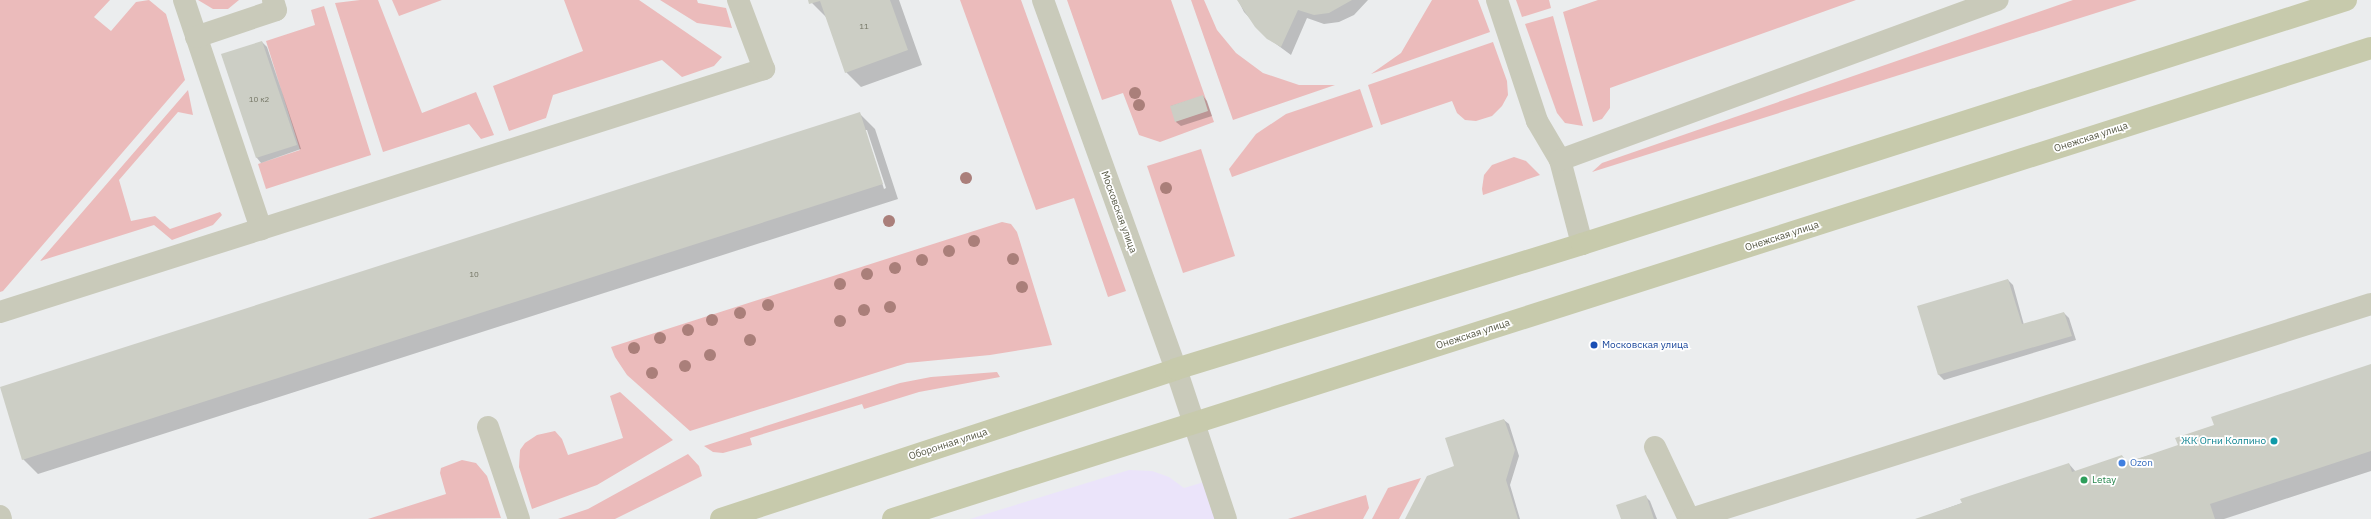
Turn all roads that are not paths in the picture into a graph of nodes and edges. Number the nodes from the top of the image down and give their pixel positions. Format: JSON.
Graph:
{"nodes":[{"id":1,"x":184,"y":0,"type":"edge"},
{"id":2,"x":273,"y":0,"type":"edge"},
{"id":3,"x":738,"y":0,"type":"edge"},
{"id":4,"x":1043,"y":0,"type":"edge"},
{"id":5,"x":1497,"y":0,"type":"edge"},
{"id":6,"x":1998,"y":0,"type":"edge"},
{"id":7,"x":2346,"y":0,"type":"edge"},
{"id":8,"x":196,"y":37,"type":"junction"},
{"id":9,"x":2371,"y":48,"type":"edge"},
{"id":10,"x":1560,"y":160,"type":"junction"},
{"id":11,"x":261,"y":229,"type":"junction"},
{"id":12,"x":1582,"y":244,"type":"junction"},
{"id":13,"x":2371,"y":304,"type":"edge"},
{"id":14,"x":0,"y":312,"type":"edge"},
{"id":15,"x":1176,"y":369,"type":"junction"},
{"id":16,"x":1193,"y":424,"type":"junction"},
{"id":17,"x":488,"y":427,"type":"dead end"},
{"id":18,"x":1655,"y":447,"type":"dead end"},
{"id":19,"x":0,"y":516,"type":"edge"},
{"id":20,"x":1,"y":519,"type":"edge"},
{"id":21,"x":519,"y":519,"type":"edge"},
{"id":22,"x":721,"y":519,"type":"edge"},
{"id":23,"x":892,"y":519,"type":"edge"},
{"id":24,"x":1226,"y":519,"type":"edge"},
{"id":25,"x":1690,"y":519,"type":"edge"}],
"edges":[{"from":1,"to":8,"type":"street"},
{"from":2,"to":8,"type":"street"},
{"from":3,"to":11,"type":"street"},
{"from":4,"to":15,"type":"street","name":"Московская улица"},
{"from":5,"to":10,"type":"street"},
{"from":6,"to":10,"type":"street"},
{"from":7,"to":12,"type":"main road"},
{"from":8,"to":11,"type":"street"},
{"from":9,"to":16,"type":"main road","name":"Онежская улица"},
{"from":10,"to":12,"type":"street"},
{"from":11,"to":14,"type":"street"},
{"from":12,"to":15,"type":"main road"},
{"from":13,"to":25,"type":"street"},
{"from":15,"to":16,"type":"street","name":"Московская улица"},
{"from":15,"to":22,"type":"main road","name":"Оборонная улица"},
{"from":16,"to":23,"type":"main road"},
{"from":16,"to":24,"type":"street","name":"Московская улица"},
{"from":17,"to":21,"type":"street"},
{"from":18,"to":25,"type":"street"},
{"from":19,"to":20,"type":"street"}]}
